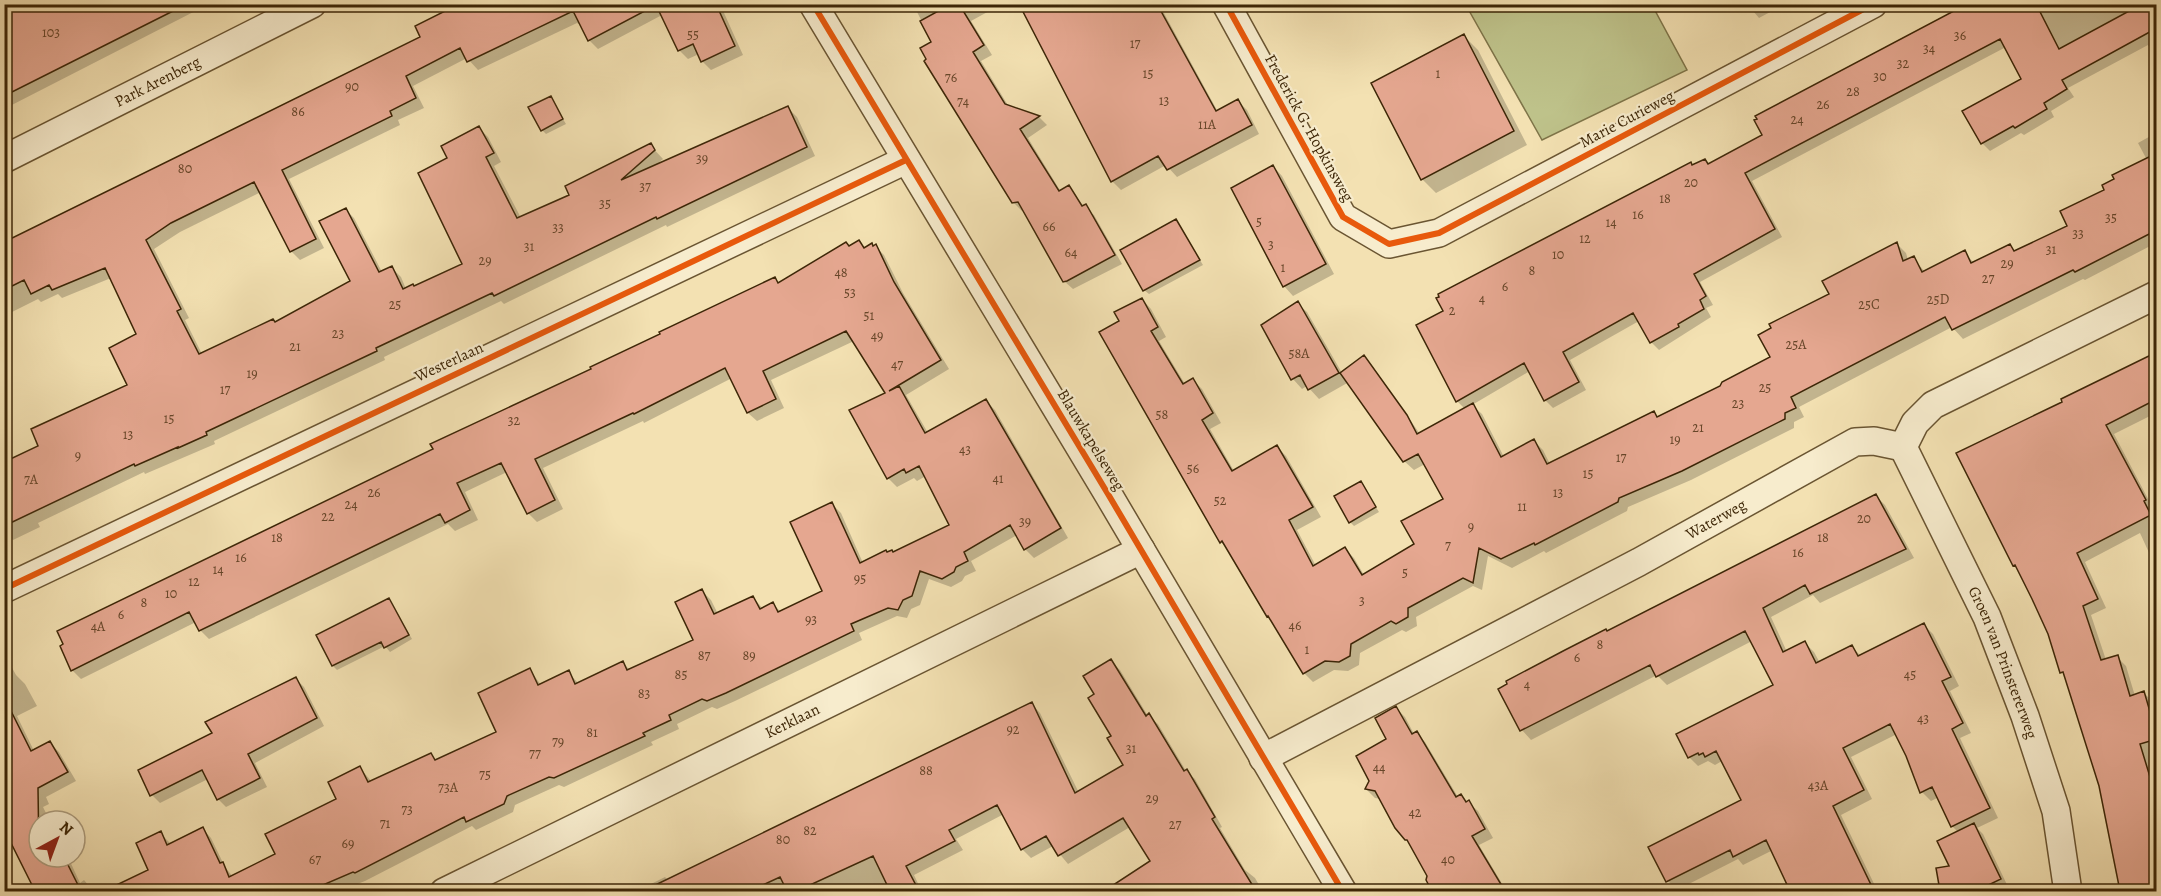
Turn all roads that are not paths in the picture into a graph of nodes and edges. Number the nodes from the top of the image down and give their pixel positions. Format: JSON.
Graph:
{"nodes":[{"id":1,"x":312,"y":4,"type":"edge"},
{"id":2,"x":813,"y":4,"type":"edge"},
{"id":3,"x":1226,"y":4,"type":"edge"},
{"id":4,"x":1873,"y":4,"type":"edge"},
{"id":5,"x":4,"y":159,"type":"edge"},
{"id":6,"x":906,"y":160,"type":"junction"},
{"id":7,"x":1389,"y":244,"type":"joint"},
{"id":8,"x":2157,"y":295,"type":"edge"},
{"id":9,"x":1903,"y":447,"type":"junction"},
{"id":10,"x":1141,"y":550,"type":"junction"},
{"id":11,"x":4,"y":589,"type":"edge"},
{"id":12,"x":1263,"y":758,"type":"junction"},
{"id":13,"x":444,"y":891,"type":"edge"},
{"id":14,"x":1342,"y":891,"type":"edge"},
{"id":15,"x":2068,"y":891,"type":"edge"}],
"edges":[{"from":1,"to":5,"type":"street","name":"Park Arenberg"},
{"from":2,"to":6,"type":"street","name":"Blauwkapelseweg"},
{"from":3,"to":7,"type":"street","name":"Frederick G. Hopkinsweg"},
{"from":4,"to":7,"type":"street","name":"Marie Curieweg"},
{"from":6,"to":10,"type":"street","name":"Blauwkapelseweg"},
{"from":6,"to":11,"type":"street","name":"Westerlaan"},
{"from":8,"to":9,"type":"street"},
{"from":9,"to":12,"type":"street","name":"Waterweg"},
{"from":9,"to":15,"type":"street","name":"Groen van Prinstererweg"},
{"from":10,"to":12,"type":"street","name":"Blauwkapelseweg"},
{"from":10,"to":13,"type":"street","name":"Kerklaan"},
{"from":12,"to":14,"type":"street","name":"Blauwkapelseweg"}]}
